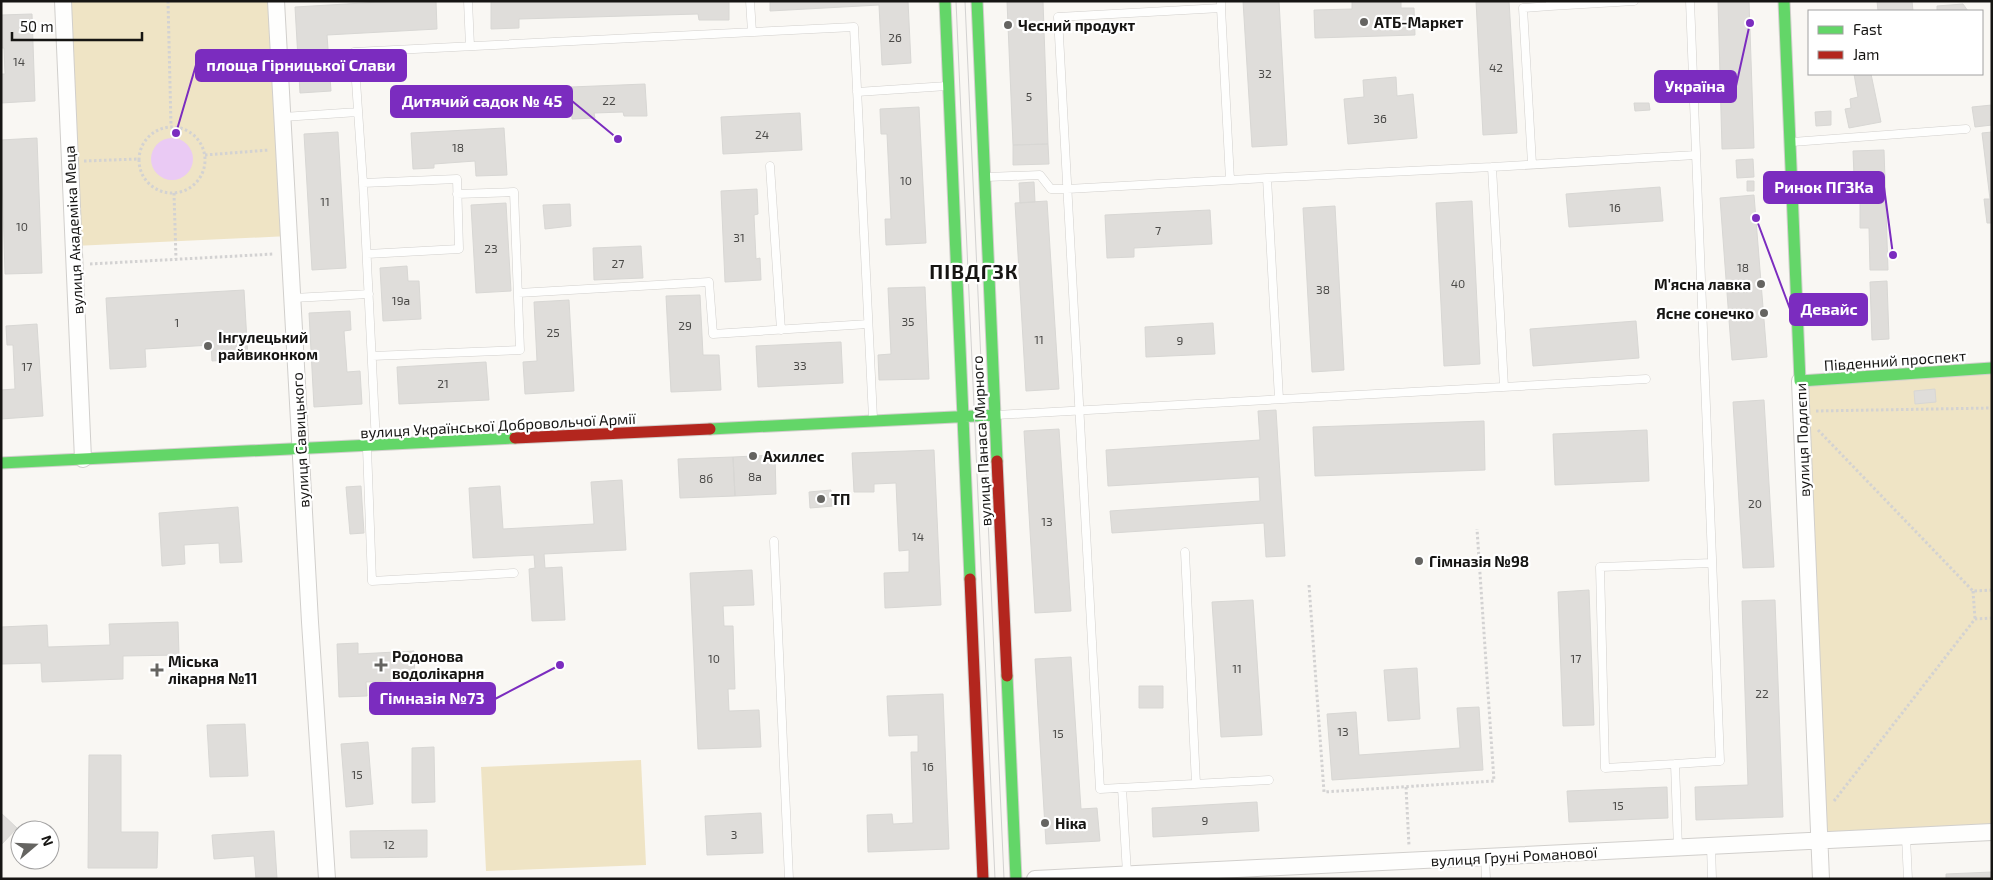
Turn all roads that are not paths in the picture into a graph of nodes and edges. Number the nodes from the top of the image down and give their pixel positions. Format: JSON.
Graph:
{"nodes":[{"id":1,"x":63,"y":1,"type":"edge"},
{"id":2,"x":276,"y":1,"type":"edge"},
{"id":3,"x":468,"y":1,"type":"edge"},
{"id":4,"x":750,"y":1,"type":"edge"},
{"id":5,"x":945,"y":1,"type":"edge"},
{"id":6,"x":977,"y":1,"type":"edge"},
{"id":7,"x":1634,"y":1,"type":"edge"},
{"id":8,"x":1690,"y":1,"type":"edge"},
{"id":9,"x":1784,"y":1,"type":"edge"},
{"id":10,"x":1550,"y":4,"type":"edge"},
{"id":11,"x":1221,"y":5,"type":"edge"},
{"id":12,"x":752,"y":32,"type":"junction"},
{"id":13,"x":470,"y":46,"type":"junction"},
{"id":14,"x":949,"y":86,"type":"junction"},
{"id":15,"x":857,"y":92,"type":"junction"},
{"id":16,"x":358,"y":112,"type":"junction"},
{"id":17,"x":282,"y":117,"type":"junction"},
{"id":18,"x":1966,"y":129,"type":"dead end"},
{"id":19,"x":1790,"y":142,"type":"junction"},
{"id":20,"x":1696,"y":155,"type":"junction"},
{"id":21,"x":1532,"y":164,"type":"junction"},
{"id":22,"x":770,"y":166,"type":"dead end"},
{"id":23,"x":1492,"y":167,"type":"junction"},
{"id":24,"x":985,"y":177,"type":"junction"},
{"id":25,"x":1267,"y":178,"type":"junction"},
{"id":26,"x":1230,"y":180,"type":"junction"},
{"id":27,"x":363,"y":183,"type":"junction"},
{"id":28,"x":1067,"y":189,"type":"junction"},
{"id":29,"x":457,"y":194,"type":"junction"},
{"id":30,"x":366,"y":254,"type":"junction"},
{"id":31,"x":518,"y":293,"type":"junction"},
{"id":32,"x":370,"y":294,"type":"junction"},
{"id":33,"x":292,"y":298,"type":"junction"},
{"id":34,"x":868,"y":324,"type":"junction"},
{"id":35,"x":781,"y":330,"type":"junction"},
{"id":36,"x":372,"y":356,"type":"junction"},
{"id":37,"x":1992,"y":368,"type":"edge"},
{"id":38,"x":1646,"y":379,"type":"dead end"},
{"id":39,"x":1800,"y":381,"type":"junction"},
{"id":40,"x":1504,"y":387,"type":"junction"},
{"id":41,"x":1279,"y":399,"type":"junction"},
{"id":42,"x":1079,"y":410,"type":"junction"},
{"id":43,"x":995,"y":415,"type":"junction"},
{"id":44,"x":964,"y":417,"type":"junction"},
{"id":45,"x":873,"y":422,"type":"junction"},
{"id":46,"x":372,"y":446,"type":"junction"},
{"id":47,"x":301,"y":449,"type":"junction"},
{"id":48,"x":83,"y":459,"type":"junction"},
{"id":49,"x":1,"y":463,"type":"edge"},
{"id":50,"x":774,"y":541,"type":"dead end"},
{"id":51,"x":1185,"y":552,"type":"dead end"},
{"id":52,"x":1712,"y":563,"type":"junction"},
{"id":53,"x":514,"y":573,"type":"dead end"},
{"id":54,"x":1675,"y":764,"type":"junction"},
{"id":55,"x":1269,"y":780,"type":"dead end"},
{"id":56,"x":1196,"y":784,"type":"junction"},
{"id":57,"x":1122,"y":788,"type":"junction"},
{"id":58,"x":1992,"y":832,"type":"edge"},
{"id":59,"x":1906,"y":837,"type":"junction"},
{"id":60,"x":1819,"y":841,"type":"junction"},
{"id":61,"x":1711,"y":846,"type":"junction"},
{"id":62,"x":1678,"y":848,"type":"junction"},
{"id":63,"x":1485,"y":857,"type":"junction"},
{"id":64,"x":1276,"y":873,"type":"edge"},
{"id":65,"x":1127,"y":874,"type":"junction"},
{"id":66,"x":1103,"y":877,"type":"edge"},
{"id":67,"x":328,"y":879,"type":"edge"},
{"id":68,"x":789,"y":879,"type":"edge"},
{"id":69,"x":983,"y":879,"type":"edge"},
{"id":70,"x":1016,"y":879,"type":"edge"},
{"id":71,"x":1035,"y":879,"type":"edge"},
{"id":72,"x":1486,"y":879,"type":"edge"},
{"id":73,"x":1712,"y":879,"type":"edge"},
{"id":74,"x":1821,"y":879,"type":"edge"},
{"id":75,"x":1908,"y":879,"type":"edge"}],
"edges":[{"from":1,"to":48,"type":"street","name":"вулиця Академіка Меца"},
{"from":2,"to":17,"type":"street","name":"вулиця Савицького"},
{"from":3,"to":13,"type":"lane"},
{"from":4,"to":12,"type":"lane"},
{"from":5,"to":14,"type":"main road","name":"вулиця Панаса Мирного"},
{"from":6,"to":24,"type":"main road","name":"вулиця Панаса Мирного"},
{"from":7,"to":10,"type":"lane"},
{"from":8,"to":20,"type":"lane"},
{"from":9,"to":19,"type":"main road","name":"вулиця Подлєпи"},
{"from":10,"to":21,"type":"lane"},
{"from":11,"to":26,"type":"lane"},
{"from":11,"to":28,"type":"lane"},
{"from":12,"to":13,"type":"lane"},
{"from":12,"to":15,"type":"lane"},
{"from":13,"to":16,"type":"lane"},
{"from":14,"to":15,"type":"lane"},
{"from":14,"to":44,"type":"main road","name":"вулиця Панаса Мирного"},
{"from":15,"to":34,"type":"lane"},
{"from":16,"to":17,"type":"lane"},
{"from":16,"to":27,"type":"lane"},
{"from":17,"to":33,"type":"street","name":"вулиця Савицького"},
{"from":18,"to":19,"type":"lane"},
{"from":19,"to":39,"type":"main road","name":"вулиця Подлєпи"},
{"from":20,"to":21,"type":"lane"},
{"from":20,"to":52,"type":"lane"},
{"from":21,"to":23,"type":"lane"},
{"from":22,"to":35,"type":"lane"},
{"from":23,"to":25,"type":"lane"},
{"from":23,"to":40,"type":"lane"},
{"from":24,"to":28,"type":"lane"},
{"from":24,"to":43,"type":"main road","name":"вулиця Панаса Мирного"},
{"from":25,"to":26,"type":"lane"},
{"from":25,"to":41,"type":"lane"},
{"from":26,"to":28,"type":"lane"},
{"from":27,"to":29,"type":"lane"},
{"from":27,"to":30,"type":"lane"},
{"from":28,"to":42,"type":"lane"},
{"from":29,"to":30,"type":"lane"},
{"from":29,"to":31,"type":"lane"},
{"from":30,"to":32,"type":"lane"},
{"from":31,"to":35,"type":"lane"},
{"from":31,"to":36,"type":"lane"},
{"from":32,"to":33,"type":"lane"},
{"from":32,"to":36,"type":"lane"},
{"from":33,"to":47,"type":"street","name":"вулиця Савицького"},
{"from":34,"to":35,"type":"lane"},
{"from":34,"to":45,"type":"lane"},
{"from":36,"to":46,"type":"lane"},
{"from":37,"to":39,"type":"main road","name":"Південний проспект"},
{"from":38,"to":40,"type":"lane"},
{"from":39,"to":60,"type":"street","name":"вулиця Подлєпи"},
{"from":40,"to":41,"type":"lane"},
{"from":41,"to":42,"type":"lane"},
{"from":42,"to":43,"type":"lane"},
{"from":42,"to":57,"type":"lane"},
{"from":43,"to":44,"type":"main road","name":"вулиця Української Добровольчої Армії"},
{"from":43,"to":70,"type":"main road","name":"вулиця Панаса Мирного"},
{"from":44,"to":45,"type":"main road","name":"вулиця Української Добровольчої Армії"},
{"from":44,"to":69,"type":"main road","name":"вулиця Панаса Мирного"},
{"from":45,"to":46,"type":"main road","name":"вулиця Української Добровольчої Армії"},
{"from":46,"to":47,"type":"main road","name":"вулиця Української Добровольчої Армії"},
{"from":46,"to":53,"type":"lane"},
{"from":47,"to":48,"type":"main road","name":"вулиця Української Добровольчої Армії"},
{"from":47,"to":67,"type":"street","name":"вулиця Савицького"},
{"from":48,"to":49,"type":"main road","name":"вулиця Української Добровольчої Армії"},
{"from":50,"to":68,"type":"lane"},
{"from":51,"to":56,"type":"lane"},
{"from":52,"to":54,"type":"lane"},
{"from":52,"to":54,"type":"lane"},
{"from":54,"to":62,"type":"lane"},
{"from":55,"to":56,"type":"lane"},
{"from":56,"to":57,"type":"lane"},
{"from":57,"to":65,"type":"lane"},
{"from":58,"to":59,"type":"street","name":"вулиця Груні Романової"},
{"from":59,"to":60,"type":"street","name":"вулиця Груні Романової"},
{"from":59,"to":75,"type":"lane"},
{"from":60,"to":61,"type":"street","name":"вулиця Груні Романової"},
{"from":60,"to":74,"type":"street","name":"вулиця Подлєпи"},
{"from":61,"to":62,"type":"street","name":"вулиця Груні Романової"},
{"from":61,"to":73,"type":"lane"},
{"from":62,"to":63,"type":"street","name":"вулиця Груні Романової"},
{"from":63,"to":64,"type":"street","name":"вулиця Груні Романової"},
{"from":63,"to":72,"type":"lane"},
{"from":64,"to":65,"type":"street","name":"вулиця Груні Романової"},
{"from":65,"to":66,"type":"street","name":"вулиця Груні Романової"},
{"from":66,"to":71,"type":"street","name":"вулиця Груні Романової"}]}
